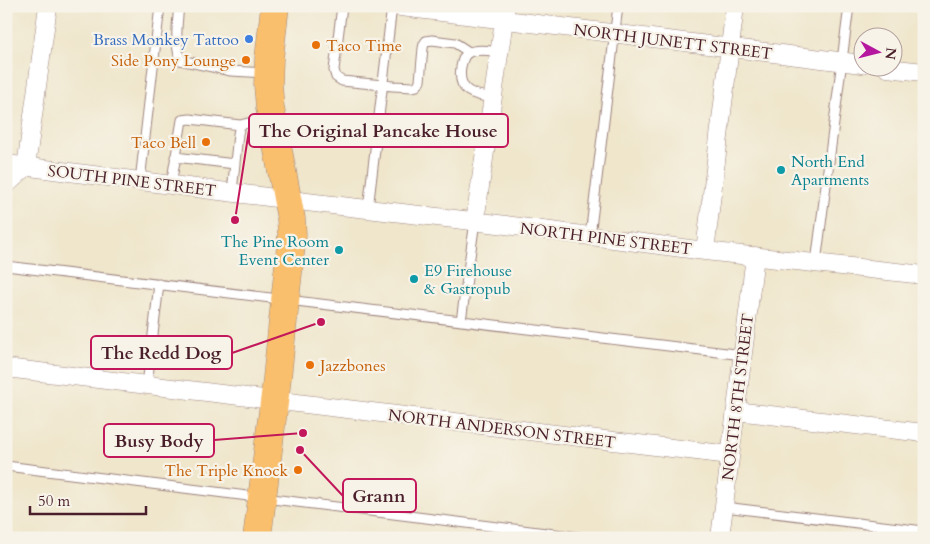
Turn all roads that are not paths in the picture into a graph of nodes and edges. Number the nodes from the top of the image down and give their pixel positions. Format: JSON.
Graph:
{"nodes":[{"id":1,"x":48,"y":6,"type":"edge"},
{"id":2,"x":160,"y":6,"type":"edge"},
{"id":3,"x":179,"y":6,"type":"edge"},
{"id":4,"x":275,"y":6,"type":"edge"},
{"id":5,"x":342,"y":6,"type":"edge"},
{"id":6,"x":393,"y":6,"type":"edge"},
{"id":7,"x":618,"y":6,"type":"edge"},
{"id":8,"x":735,"y":6,"type":"edge"},
{"id":9,"x":849,"y":6,"type":"edge"},
{"id":10,"x":505,"y":13,"type":"edge"},
{"id":11,"x":614,"y":34,"type":"junction"},
{"id":12,"x":730,"y":48,"type":"junction"},
{"id":13,"x":469,"y":52,"type":"junction"},
{"id":14,"x":500,"y":52,"type":"junction"},
{"id":15,"x":841,"y":62,"type":"junction"},
{"id":16,"x":852,"y":63,"type":"edge"},
{"id":17,"x":902,"y":70,"type":"edge"},
{"id":18,"x":924,"y":72,"type":"edge"},
{"id":19,"x":269,"y":73,"type":"junction"},
{"id":20,"x":383,"y":84,"type":"junction"},
{"id":21,"x":493,"y":98,"type":"junction"},
{"id":22,"x":272,"y":118,"type":"junction"},
{"id":23,"x":240,"y":125,"type":"junction"},
{"id":24,"x":176,"y":157,"type":"junction"},
{"id":25,"x":6,"y":164,"type":"edge"},
{"id":26,"x":235,"y":164,"type":"junction"},
{"id":27,"x":26,"y":167,"type":"junction"},
{"id":28,"x":140,"y":181,"type":"junction"},
{"id":29,"x":6,"y":185,"type":"edge"},
{"id":30,"x":171,"y":185,"type":"junction"},
{"id":31,"x":232,"y":192,"type":"junction"},
{"id":32,"x":288,"y":199,"type":"junction"},
{"id":33,"x":368,"y":209,"type":"junction"},
{"id":34,"x":475,"y":221,"type":"junction"},
{"id":35,"x":590,"y":236,"type":"junction"},
{"id":36,"x":705,"y":251,"type":"junction"},
{"id":37,"x":755,"y":256,"type":"junction"},
{"id":38,"x":816,"y":263,"type":"junction"},
{"id":39,"x":6,"y":266,"type":"edge"},
{"id":40,"x":924,"y":275,"type":"edge"},
{"id":41,"x":159,"y":284,"type":"junction"},
{"id":42,"x":286,"y":300,"type":"junction"},
{"id":43,"x":462,"y":321,"type":"junction"},
{"id":44,"x":743,"y":355,"type":"junction"},
{"id":45,"x":6,"y":368,"type":"edge"},
{"id":46,"x":147,"y":385,"type":"junction"},
{"id":47,"x":274,"y":400,"type":"junction"},
{"id":48,"x":736,"y":411,"type":"junction"},
{"id":49,"x":924,"y":433,"type":"edge"},
{"id":50,"x":730,"y":456,"type":"junction"},
{"id":51,"x":6,"y":466,"type":"edge"},
{"id":52,"x":262,"y":498,"type":"junction"},
{"id":53,"x":724,"y":507,"type":"junction"},
{"id":54,"x":924,"y":531,"type":"edge"},
{"id":55,"x":257,"y":538,"type":"edge"},
{"id":56,"x":587,"y":538,"type":"edge"},
{"id":57,"x":720,"y":538,"type":"edge"}],
"edges":[{"from":1,"to":27,"type":"street"},
{"from":2,"to":28,"type":"lane"},
{"from":3,"to":19,"type":"lane"},
{"from":4,"to":19,"type":"main road"},
{"from":5,"to":20,"type":"lane"},
{"from":6,"to":10,"type":"street","name":"NORTH JUNETT STREET"},
{"from":6,"to":20,"type":"lane"},
{"from":7,"to":11,"type":"lane"},
{"from":8,"to":12,"type":"street"},
{"from":9,"to":15,"type":"lane"},
{"from":10,"to":11,"type":"street","name":"NORTH JUNETT STREET"},
{"from":10,"to":14,"type":"street"},
{"from":11,"to":12,"type":"street","name":"NORTH JUNETT STREET"},
{"from":11,"to":35,"type":"lane"},
{"from":12,"to":15,"type":"street","name":"NORTH JUNETT STREET"},
{"from":12,"to":36,"type":"street"},
{"from":13,"to":14,"type":"lane"},
{"from":13,"to":20,"type":"lane"},
{"from":13,"to":21,"type":"lane"},
{"from":14,"to":21,"type":"street"},
{"from":15,"to":16,"type":"street","name":"NORTH JUNETT STREET"},
{"from":15,"to":38,"type":"lane"},
{"from":17,"to":18,"type":"street"},
{"from":19,"to":22,"type":"main road"},
{"from":20,"to":33,"type":"lane"},
{"from":21,"to":34,"type":"street"},
{"from":22,"to":23,"type":"lane"},
{"from":22,"to":32,"type":"main road"},
{"from":23,"to":24,"type":"lane"},
{"from":23,"to":26,"type":"lane"},
{"from":24,"to":26,"type":"lane"},
{"from":24,"to":30,"type":"lane"},
{"from":25,"to":27,"type":"street","name":"SOUTH PINE STREET"},
{"from":26,"to":31,"type":"lane"},
{"from":27,"to":28,"type":"street","name":"SOUTH PINE STREET"},
{"from":27,"to":29,"type":"street"},
{"from":28,"to":30,"type":"street","name":"SOUTH PINE STREET"},
{"from":30,"to":31,"type":"street","name":"SOUTH PINE STREET"},
{"from":31,"to":32,"type":"street","name":"SOUTH PINE STREET"},
{"from":32,"to":33,"type":"street","name":"NORTH PINE STREET"},
{"from":32,"to":42,"type":"main road"},
{"from":33,"to":34,"type":"street","name":"NORTH PINE STREET"},
{"from":34,"to":35,"type":"street","name":"NORTH PINE STREET"},
{"from":34,"to":43,"type":"lane"},
{"from":35,"to":36,"type":"street","name":"NORTH PINE STREET"},
{"from":36,"to":37,"type":"street","name":"NORTH PINE STREET"},
{"from":37,"to":38,"type":"street","name":"NORTH PINE STREET"},
{"from":37,"to":44,"type":"street","name":"NORTH 8TH STREET"},
{"from":38,"to":40,"type":"street","name":"NORTH PINE STREET"},
{"from":39,"to":41,"type":"lane"},
{"from":41,"to":42,"type":"lane"},
{"from":41,"to":46,"type":"lane"},
{"from":42,"to":43,"type":"lane"},
{"from":42,"to":47,"type":"main road"},
{"from":43,"to":44,"type":"lane"},
{"from":44,"to":48,"type":"street","name":"NORTH 8TH STREET"},
{"from":45,"to":46,"type":"street","name":"NORTH ANDERSON STREET"},
{"from":46,"to":47,"type":"street","name":"NORTH ANDERSON STREET"},
{"from":47,"to":50,"type":"street","name":"NORTH ANDERSON STREET"},
{"from":47,"to":52,"type":"main road"},
{"from":48,"to":49,"type":"street"},
{"from":48,"to":50,"type":"street","name":"NORTH 8TH STREET"},
{"from":50,"to":53,"type":"street","name":"NORTH 8TH STREET"},
{"from":51,"to":52,"type":"lane"},
{"from":52,"to":55,"type":"main road"},
{"from":52,"to":56,"type":"lane"},
{"from":53,"to":54,"type":"lane"},
{"from":53,"to":57,"type":"street","name":"NORTH 8TH STREET"}]}
